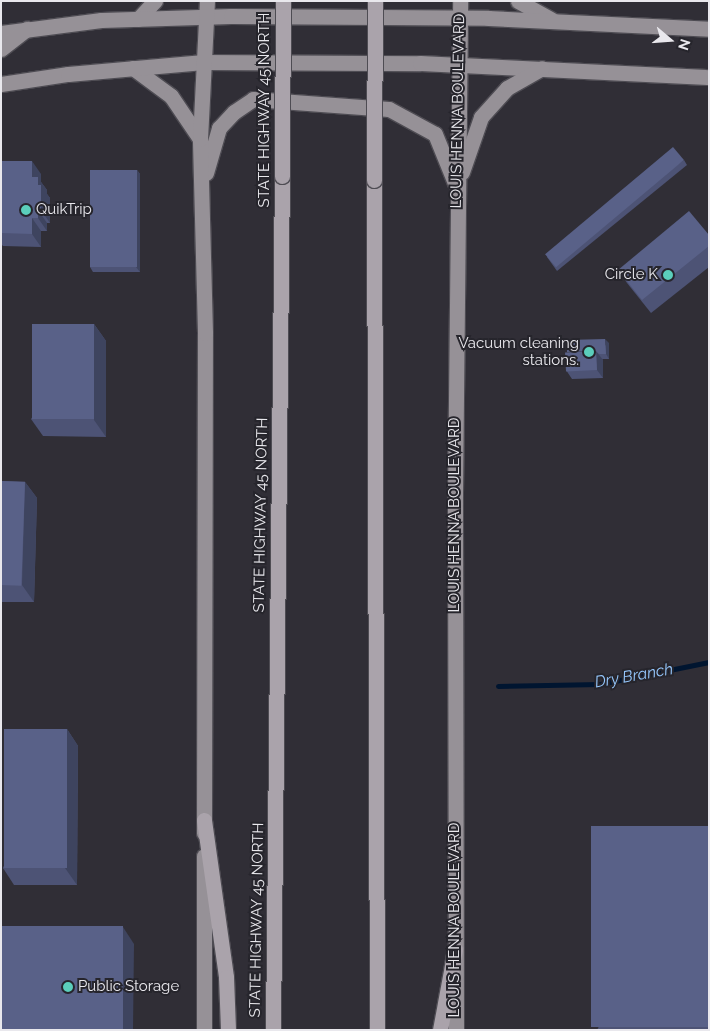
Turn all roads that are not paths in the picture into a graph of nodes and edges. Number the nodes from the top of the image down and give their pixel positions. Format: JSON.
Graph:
{"nodes":[{"id":1,"x":155,"y":1,"type":"edge"},
{"id":2,"x":283,"y":1,"type":"edge"},
{"id":3,"x":375,"y":1,"type":"edge"},
{"id":4,"x":460,"y":1,"type":"edge"},
{"id":5,"x":518,"y":1,"type":"edge"},
{"id":6,"x":207,"y":9,"type":"edge"},
{"id":7,"x":459,"y":18,"type":"junction"},
{"id":8,"x":138,"y":19,"type":"junction"},
{"id":9,"x":554,"y":21,"type":"junction"},
{"id":10,"x":27,"y":29,"type":"junction"},
{"id":11,"x":709,"y":29,"type":"edge"},
{"id":12,"x":1,"y":33,"type":"edge"},
{"id":13,"x":1,"y":49,"type":"edge"},
{"id":14,"x":203,"y":62,"type":"junction"},
{"id":15,"x":459,"y":64,"type":"junction"},
{"id":16,"x":542,"y":67,"type":"junction"},
{"id":17,"x":133,"y":68,"type":"junction"},
{"id":18,"x":709,"y":77,"type":"edge"},
{"id":19,"x":1,"y":84,"type":"edge"},
{"id":20,"x":200,"y":139,"type":"junction"},
{"id":21,"x":202,"y":187,"type":"junction"},
{"id":22,"x":457,"y":188,"type":"junction"},
{"id":23,"x":204,"y":820,"type":"junction"},
{"id":24,"x":455,"y":949,"type":"junction"},
{"id":25,"x":204,"y":1030,"type":"edge"},
{"id":26,"x":228,"y":1030,"type":"edge"},
{"id":27,"x":273,"y":1030,"type":"edge"},
{"id":28,"x":377,"y":1030,"type":"edge"},
{"id":29,"x":440,"y":1030,"type":"edge"},
{"id":30,"x":456,"y":1030,"type":"edge"}],
"edges":[{"from":1,"to":8,"type":"main road"},
{"from":2,"to":27,"type":"highway","name":"STATE HIGHWAY 45 NORTH","bridge":true},
{"from":3,"to":28,"type":"highway","bridge":true},
{"from":4,"to":7,"type":"main road","name":"LOUIS HENNA BOULEVARD"},
{"from":5,"to":9,"type":"main road"},
{"from":6,"to":7,"type":"main road"},
{"from":6,"to":8,"type":"main road"},
{"from":6,"to":14,"type":"main road"},
{"from":7,"to":9,"type":"main road"},
{"from":7,"to":15,"type":"main road","name":"LOUIS HENNA BOULEVARD"},
{"from":8,"to":10,"type":"main road"},
{"from":9,"to":11,"type":"main road"},
{"from":10,"to":12,"type":"main road"},
{"from":10,"to":13,"type":"main road"},
{"from":14,"to":15,"type":"main road"},
{"from":14,"to":17,"type":"main road"},
{"from":14,"to":20,"type":"main road"},
{"from":15,"to":16,"type":"main road"},
{"from":15,"to":22,"type":"main road","name":"LOUIS HENNA BOULEVARD"},
{"from":16,"to":18,"type":"main road"},
{"from":16,"to":22,"type":"main road"},
{"from":17,"to":19,"type":"main road"},
{"from":17,"to":20,"type":"main road"},
{"from":20,"to":21,"type":"main road"},
{"from":21,"to":22,"type":"main road"},
{"from":21,"to":23,"type":"main road"},
{"from":22,"to":24,"type":"main road","name":"LOUIS HENNA BOULEVARD"},
{"from":23,"to":25,"type":"main road"},
{"from":23,"to":26,"type":"highway"},
{"from":24,"to":29,"type":"highway"},
{"from":24,"to":30,"type":"main road","name":"LOUIS HENNA BOULEVARD"}]}
